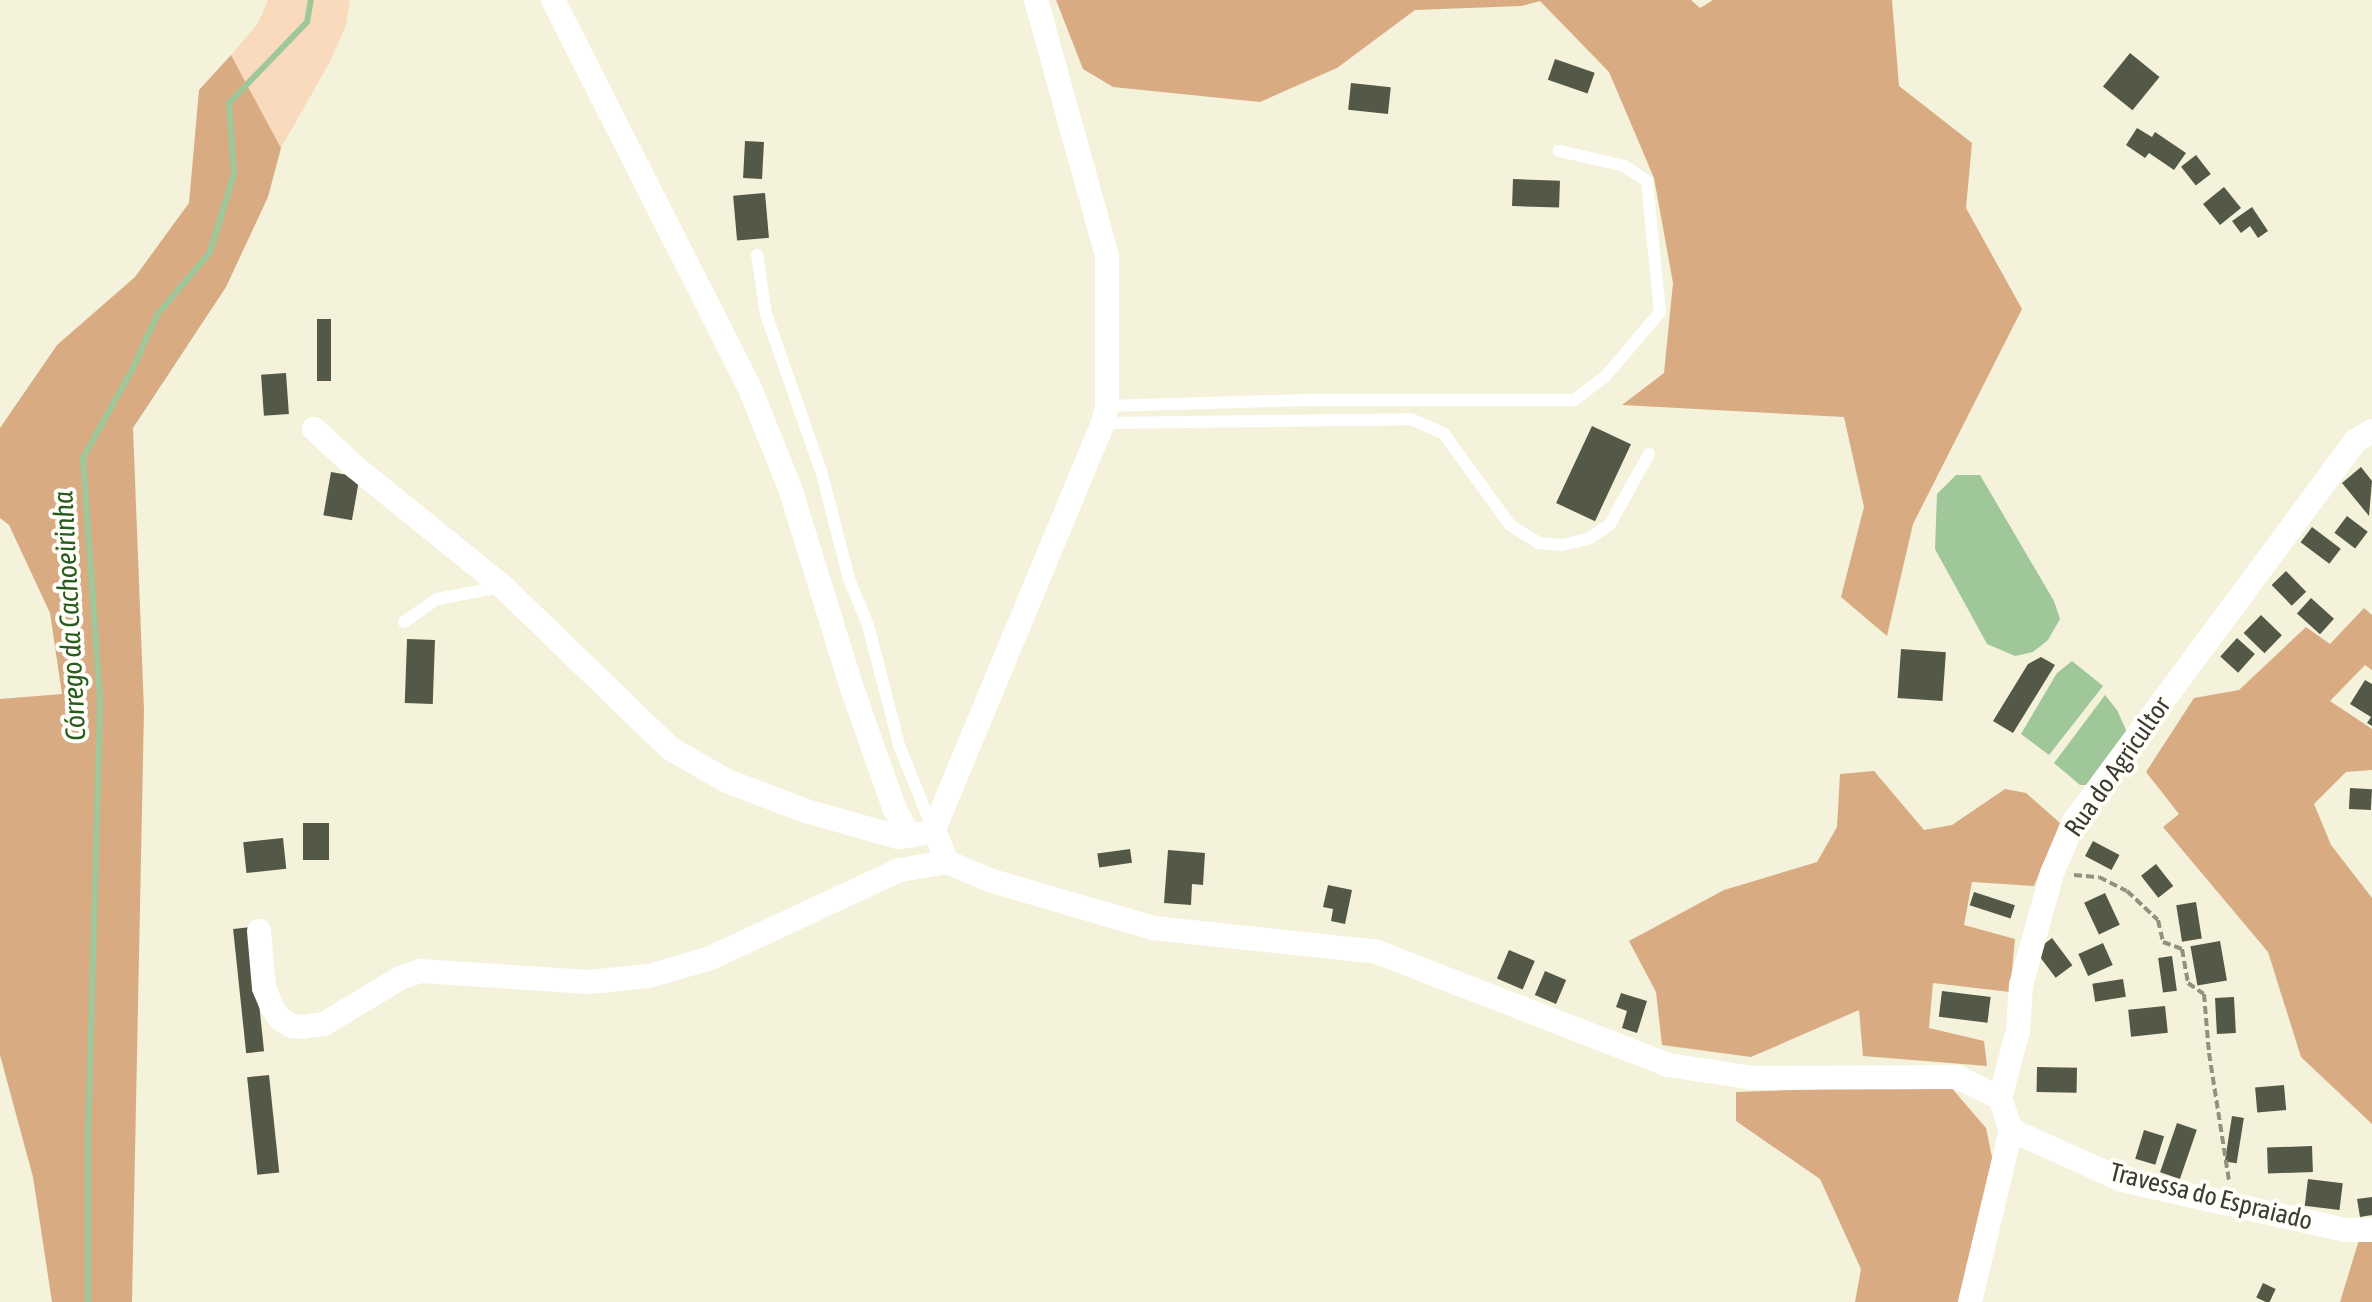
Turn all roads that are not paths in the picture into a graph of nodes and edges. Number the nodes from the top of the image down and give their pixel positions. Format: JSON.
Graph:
{"nodes":[{"id":1,"x":553,"y":0,"type":"edge"},
{"id":2,"x":1036,"y":0,"type":"edge"},
{"id":3,"x":1559,"y":151,"type":"dead end"},
{"id":4,"x":757,"y":255,"type":"dead end"},
{"id":5,"x":1105,"y":415,"type":"junction"},
{"id":6,"x":314,"y":429,"type":"dead end"},
{"id":7,"x":2372,"y":431,"type":"edge"},
{"id":8,"x":1649,"y":454,"type":"dead end"},
{"id":9,"x":503,"y":587,"type":"junction"},
{"id":10,"x":404,"y":622,"type":"dead end"},
{"id":11,"x":934,"y":829,"type":"junction"},
{"id":12,"x":910,"y":836,"type":"junction"},
{"id":13,"x":947,"y":862,"type":"junction"},
{"id":14,"x":259,"y":931,"type":"dead end"},
{"id":15,"x":2000,"y":1098,"type":"junction"},
{"id":16,"x":2011,"y":1130,"type":"junction"},
{"id":17,"x":2372,"y":1230,"type":"edge"},
{"id":18,"x":1970,"y":1302,"type":"edge"}],
"edges":[{"from":1,"to":12,"type":"street"},
{"from":2,"to":5,"type":"street"},
{"from":3,"to":5,"type":"lane"},
{"from":4,"to":11,"type":"lane"},
{"from":5,"to":8,"type":"lane"},
{"from":5,"to":11,"type":"street"},
{"from":6,"to":9,"type":"street"},
{"from":7,"to":15,"type":"street","name":"Rua do Agricultor"},
{"from":9,"to":10,"type":"lane"},
{"from":9,"to":12,"type":"street"},
{"from":11,"to":12,"type":"street"},
{"from":11,"to":13,"type":"street"},
{"from":13,"to":14,"type":"street"},
{"from":13,"to":15,"type":"street"},
{"from":15,"to":16,"type":"street"},
{"from":16,"to":17,"type":"street","name":"Travessa do Espraiado"},
{"from":16,"to":18,"type":"street"}]}
